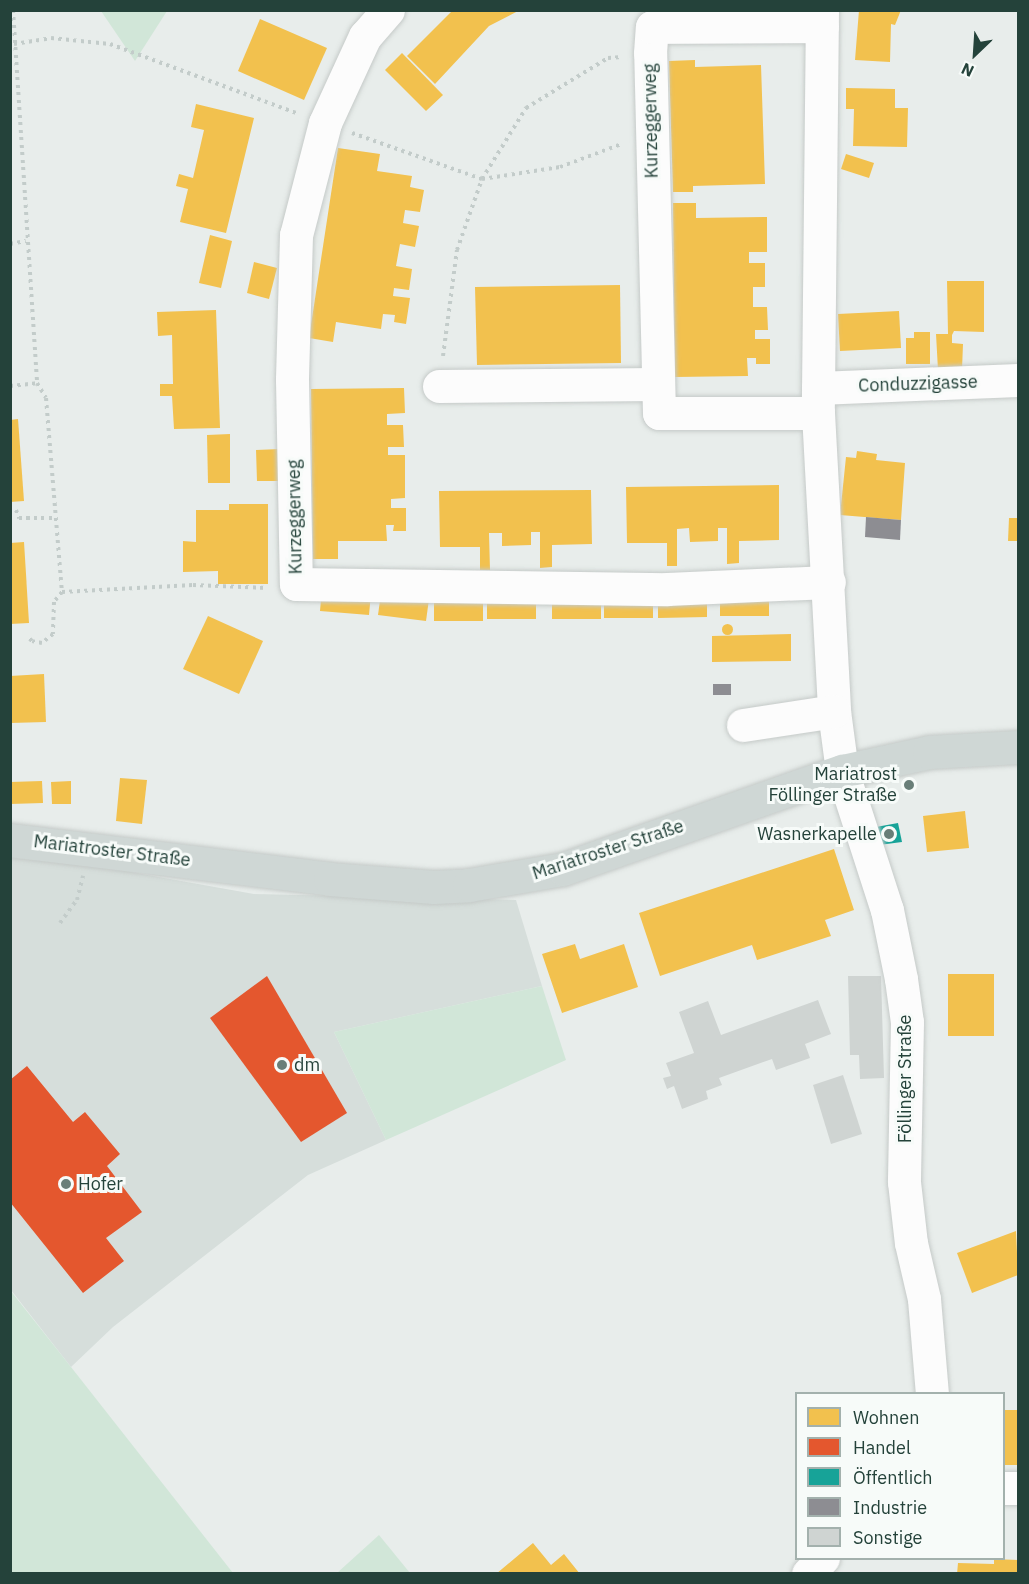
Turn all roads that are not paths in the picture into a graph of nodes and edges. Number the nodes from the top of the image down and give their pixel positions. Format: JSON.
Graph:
{"nodes":[{"id":1,"x":388,"y":10,"type":"edge"},
{"id":2,"x":822,"y":18,"type":"edge"},
{"id":3,"x":1018,"y":380,"type":"edge"},
{"id":4,"x":657,"y":384,"type":"junction"},
{"id":5,"x":439,"y":386,"type":"road end"},
{"id":6,"x":818,"y":400,"type":"junction"},
{"id":7,"x":829,"y":582,"type":"junction"},
{"id":8,"x":834,"y":711,"type":"junction"},
{"id":9,"x":742,"y":725,"type":"dead end"},
{"id":10,"x":1018,"y":747,"type":"edge"},
{"id":11,"x":842,"y":771,"type":"junction"},
{"id":12,"x":10,"y":840,"type":"edge"},
{"id":13,"x":932,"y":1392,"type":"edge"},
{"id":14,"x":821,"y":1560,"type":"edge"},
{"id":15,"x":808,"y":1574,"type":"edge"}],
"edges":[{"from":1,"to":7,"type":"street","name":"Kurzeggerweg"},
{"from":2,"to":4,"type":"street","name":"Kurzeggerweg"},
{"from":2,"to":6,"type":"street","name":"Kurzeggerweg"},
{"from":3,"to":6,"type":"street","name":"Conduzzigasse"},
{"from":4,"to":5,"type":"street"},
{"from":4,"to":6,"type":"street","name":"Kurzeggerweg"},
{"from":6,"to":7,"type":"street","name":"Kurzeggerweg"},
{"from":7,"to":8,"type":"street","name":"Kurzeggerweg"},
{"from":8,"to":9,"type":"street"},
{"from":8,"to":11,"type":"street","name":"Kurzeggerweg"},
{"from":10,"to":11,"type":"main road","name":"Mariatroster Straße"},
{"from":11,"to":12,"type":"main road","name":"Mariatroster Straße"},
{"from":11,"to":13,"type":"street","name":"Föllinger Straße"},
{"from":14,"to":15,"type":"street"}]}
